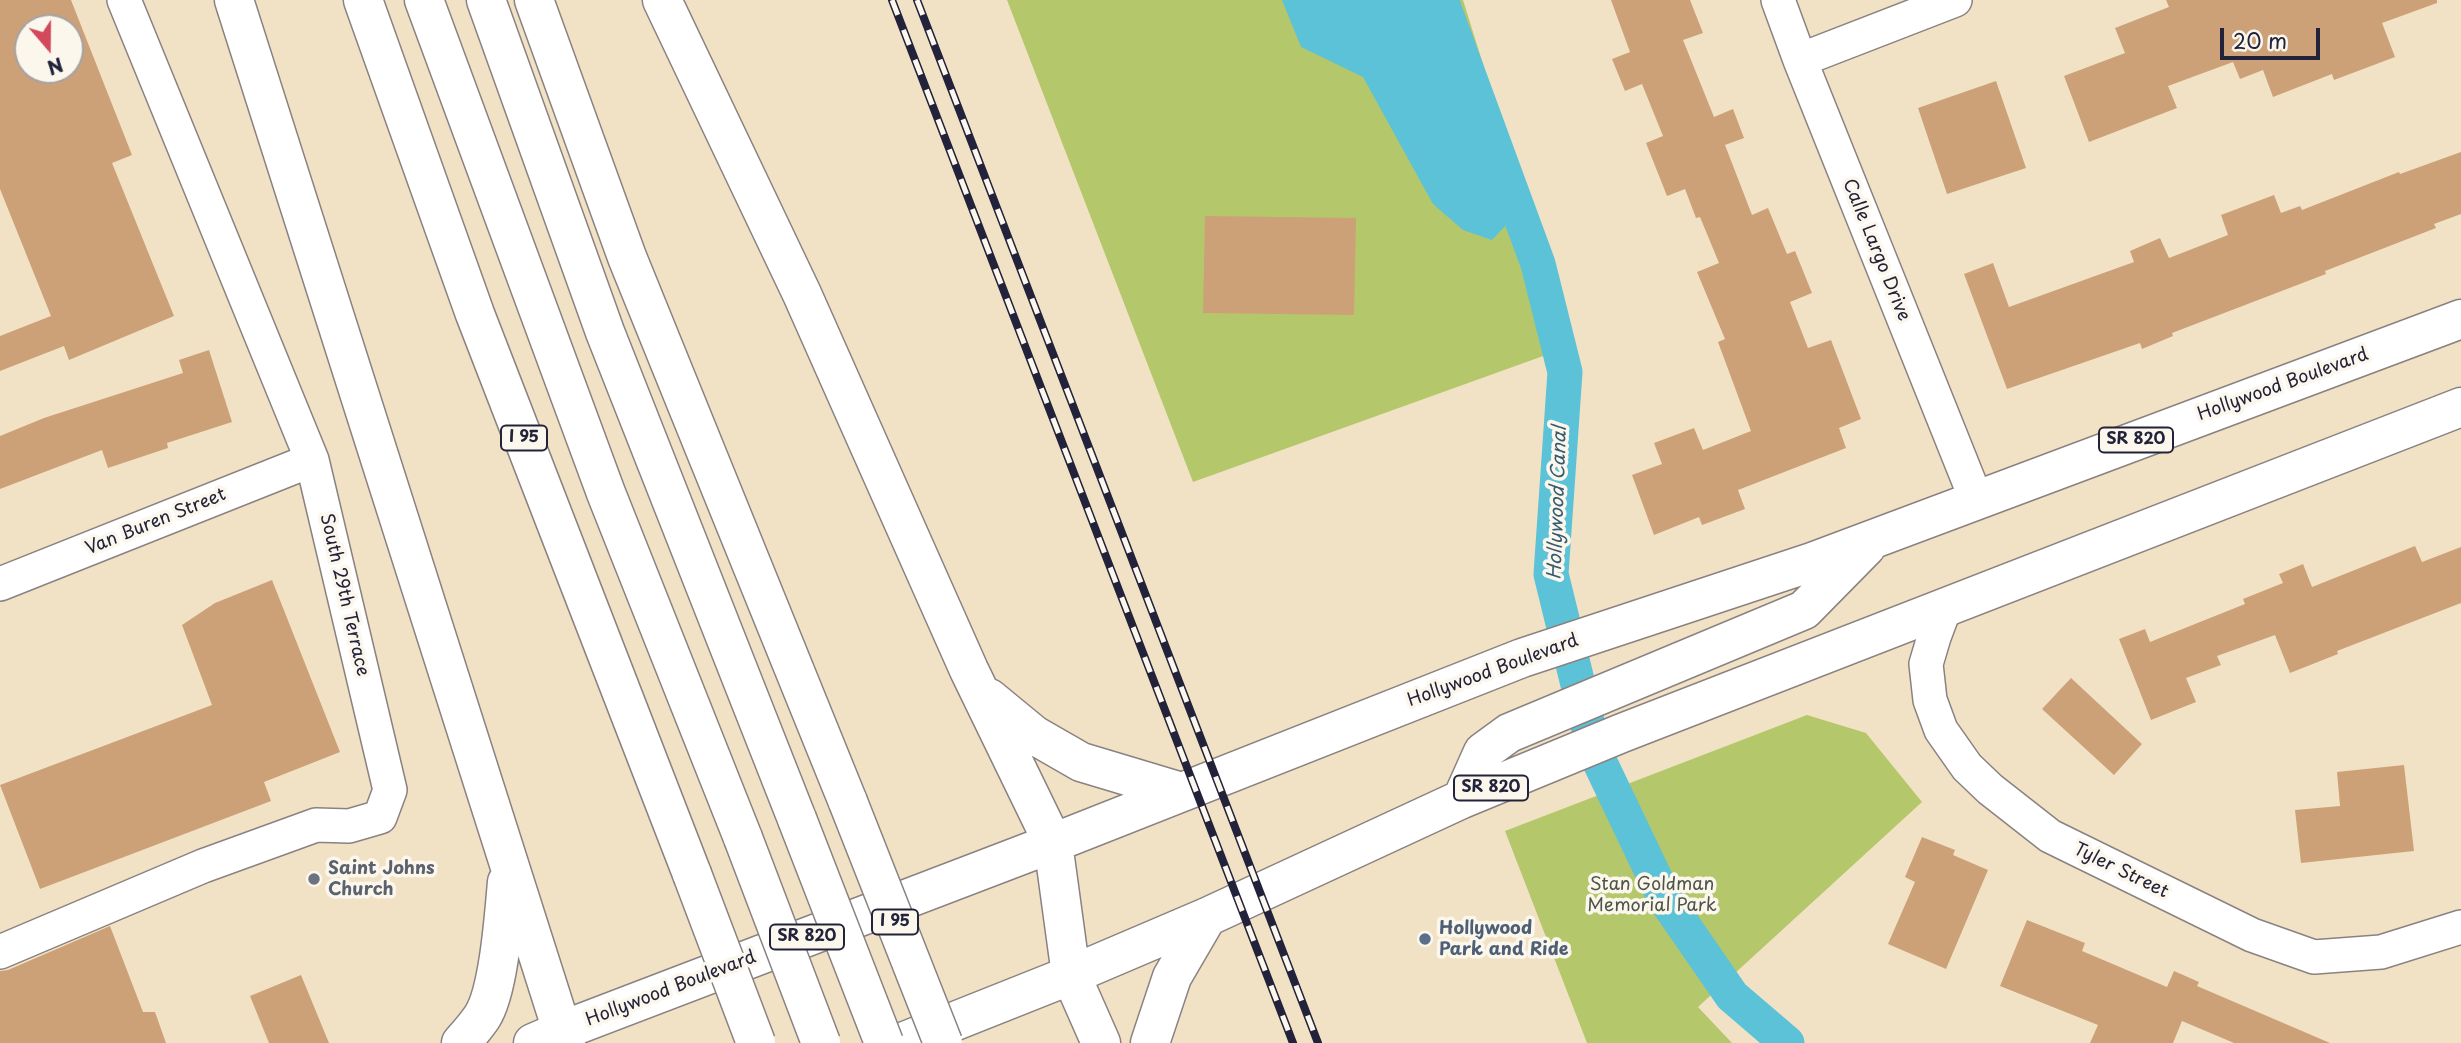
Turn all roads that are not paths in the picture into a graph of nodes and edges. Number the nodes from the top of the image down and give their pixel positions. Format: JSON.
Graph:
{"nodes":[{"id":1,"x":124,"y":0,"type":"edge"},
{"id":2,"x":234,"y":0,"type":"edge"},
{"id":3,"x":363,"y":0,"type":"edge"},
{"id":4,"x":424,"y":0,"type":"edge"},
{"id":5,"x":486,"y":0,"type":"edge"},
{"id":6,"x":534,"y":0,"type":"edge"},
{"id":7,"x":662,"y":0,"type":"edge"},
{"id":8,"x":1778,"y":0,"type":"edge"},
{"id":9,"x":1955,"y":0,"type":"edge"},
{"id":10,"x":1800,"y":60,"type":"junction"},
{"id":11,"x":2461,"y":319,"type":"edge"},
{"id":12,"x":2461,"y":407,"type":"edge"},
{"id":13,"x":312,"y":460,"type":"junction"},
{"id":14,"x":1976,"y":499,"type":"junction"},
{"id":15,"x":1875,"y":538,"type":"junction"},
{"id":16,"x":0,"y":584,"type":"edge"},
{"id":17,"x":1946,"y":606,"type":"junction"},
{"id":18,"x":979,"y":690,"type":"junction"},
{"id":19,"x":1181,"y":792,"type":"junction"},
{"id":20,"x":1462,"y":799,"type":"junction"},
{"id":21,"x":1053,"y":842,"type":"junction"},
{"id":22,"x":509,"y":866,"type":"junction"},
{"id":23,"x":1207,"y":917,"type":"junction"},
{"id":24,"x":2461,"y":927,"type":"edge"},
{"id":25,"x":0,"y":952,"type":"edge"},
{"id":26,"x":1071,"y":975,"type":"junction"},
{"id":27,"x":554,"y":1039,"type":"edge"},
{"id":28,"x":461,"y":1043,"type":"edge"},
{"id":29,"x":756,"y":1043,"type":"edge"},
{"id":30,"x":821,"y":1043,"type":"edge"},
{"id":31,"x":884,"y":1043,"type":"edge"},
{"id":32,"x":900,"y":1043,"type":"edge"},
{"id":33,"x":943,"y":1043,"type":"edge"},
{"id":34,"x":1101,"y":1043,"type":"edge"},
{"id":35,"x":1150,"y":1043,"type":"edge"}],
"edges":[{"from":1,"to":13,"type":"street","name":"South 29th Terrace"},
{"from":2,"to":22,"type":"highway"},
{"from":3,"to":29,"type":"highway","number":"I 95","bridge":true},
{"from":4,"to":30,"type":"highway","bridge":true},
{"from":5,"to":31,"type":"highway","bridge":true},
{"from":6,"to":33,"type":"highway","number":"I 95","bridge":true},
{"from":7,"to":18,"type":"highway"},
{"from":8,"to":10,"type":"street","name":"Calle Largo Drive"},
{"from":9,"to":10,"type":"street"},
{"from":10,"to":14,"type":"street","name":"Calle Largo Drive"},
{"from":11,"to":14,"type":"highway","name":"Hollywood Boulevard","number":"SR 820"},
{"from":12,"to":17,"type":"highway","number":"SR 820"},
{"from":13,"to":16,"type":"street","name":"Van Buren Street"},
{"from":13,"to":25,"type":"street","name":"South 29th Terrace"},
{"from":14,"to":15,"type":"highway","name":"Hollywood Boulevard","number":"SR 820"},
{"from":15,"to":19,"type":"highway","name":"Hollywood Boulevard","number":"SR 820"},
{"from":15,"to":20,"type":"highway"},
{"from":17,"to":20,"type":"highway","number":"SR 820"},
{"from":17,"to":24,"type":"street","name":"Tyler Street"},
{"from":18,"to":19,"type":"highway"},
{"from":18,"to":21,"type":"highway"},
{"from":19,"to":21,"type":"highway","name":"Hollywood Boulevard","number":"SR 820"},
{"from":20,"to":23,"type":"highway","number":"SR 820"},
{"from":21,"to":26,"type":"highway"},
{"from":21,"to":27,"type":"highway","name":"Hollywood Boulevard","number":"SR 820"},
{"from":22,"to":27,"type":"highway"},
{"from":22,"to":28,"type":"highway"},
{"from":23,"to":26,"type":"highway","number":"SR 820"},
{"from":23,"to":35,"type":"highway"},
{"from":26,"to":32,"type":"highway","number":"SR 820"},
{"from":26,"to":34,"type":"highway"}]}
